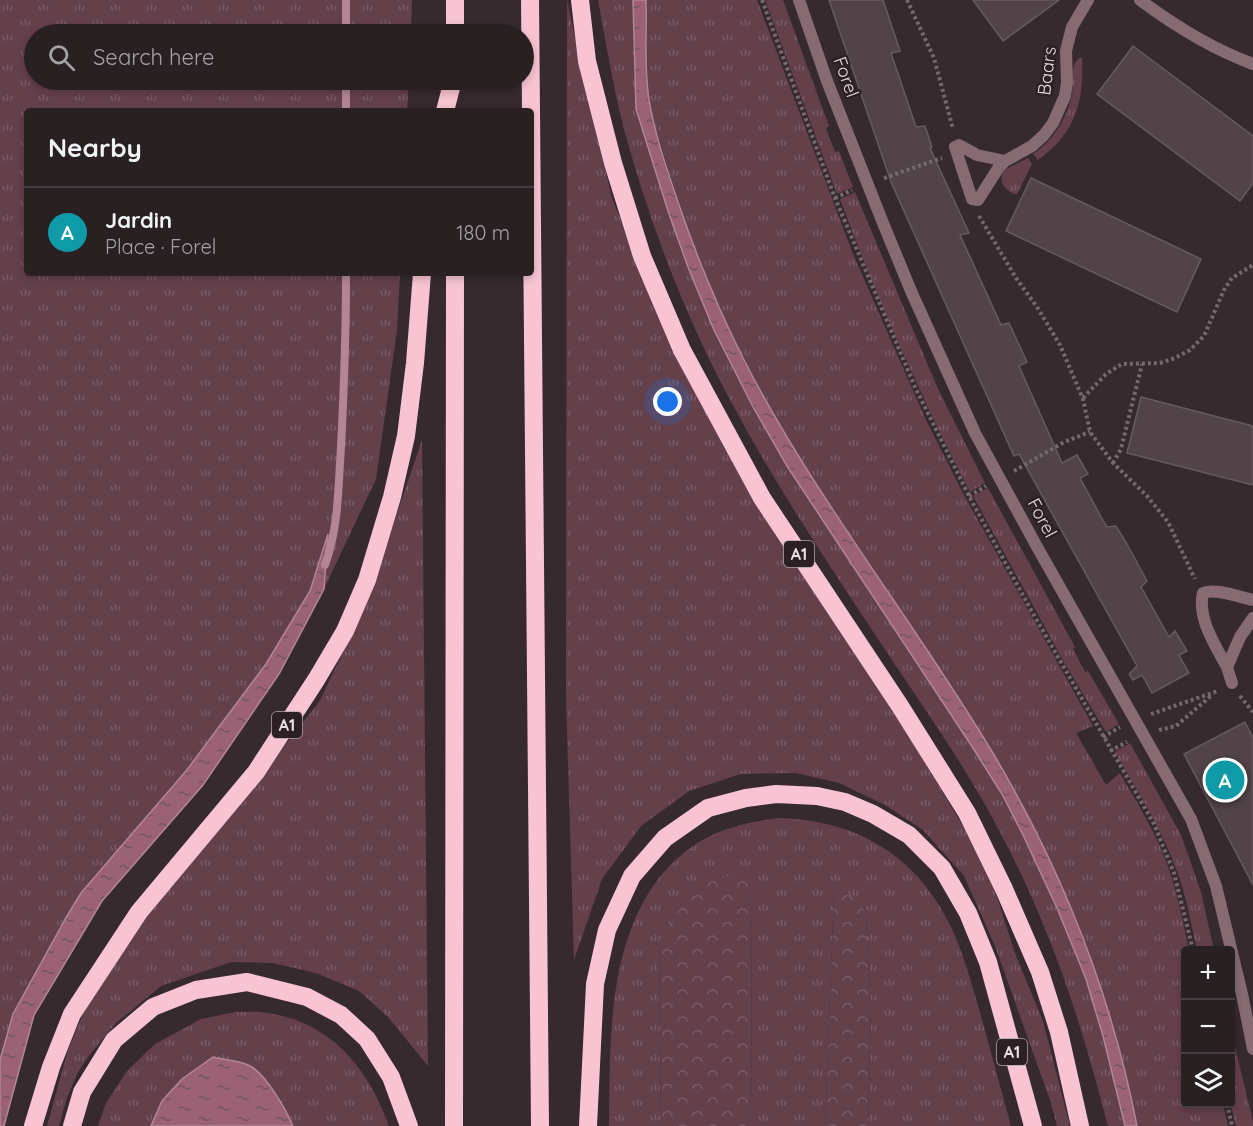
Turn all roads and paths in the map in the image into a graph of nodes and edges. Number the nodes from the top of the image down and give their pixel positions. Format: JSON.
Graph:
{"nodes":[{"id":1,"x":455,"y":0,"type":"edge"},
{"id":2,"x":530,"y":0,"type":"edge"},
{"id":3,"x":580,"y":0,"type":"edge"},
{"id":4,"x":762,"y":0,"type":"edge"},
{"id":5,"x":799,"y":0,"type":"edge"},
{"id":6,"x":907,"y":0,"type":"edge"},
{"id":7,"x":1088,"y":0,"type":"edge"},
{"id":8,"x":1140,"y":0,"type":"edge"},
{"id":9,"x":455,"y":24,"type":"edge"},
{"id":10,"x":530,"y":24,"type":"edge"},
{"id":11,"x":1253,"y":64,"type":"edge"},
{"id":12,"x":451,"y":90,"type":"edge"},
{"id":13,"x":454,"y":90,"type":"edge"},
{"id":14,"x":531,"y":90,"type":"edge"},
{"id":15,"x":446,"y":108,"type":"edge"},
{"id":16,"x":455,"y":108,"type":"edge"},
{"id":17,"x":531,"y":108,"type":"edge"},
{"id":18,"x":959,"y":145,"type":"junction"},
{"id":19,"x":942,"y":158,"type":"dead end"},
{"id":20,"x":1005,"y":161,"type":"junction"},
{"id":21,"x":894,"y":174,"type":"dead end"},
{"id":22,"x":854,"y":189,"type":"dead end"},
{"id":23,"x":835,"y":198,"type":"junction"},
{"id":24,"x":972,"y":199,"type":"junction"},
{"id":25,"x":1253,"y":265,"type":"edge"},
{"id":26,"x":422,"y":276,"type":"edge"},
{"id":27,"x":455,"y":276,"type":"edge"},
{"id":28,"x":532,"y":276,"type":"edge"},
{"id":29,"x":1142,"y":364,"type":"junction"},
{"id":30,"x":1083,"y":399,"type":"junction"},
{"id":31,"x":1090,"y":432,"type":"junction"},
{"id":32,"x":1113,"y":462,"type":"junction"},
{"id":33,"x":1026,"y":465,"type":"dead end"},
{"id":34,"x":1203,"y":593,"type":"junction"},
{"id":35,"x":1253,"y":600,"type":"edge"},
{"id":36,"x":1253,"y":618,"type":"edge"},
{"id":37,"x":1227,"y":667,"type":"junction"},
{"id":38,"x":1232,"y":683,"type":"dead end"},
{"id":39,"x":1168,"y":710,"type":"dead end"},
{"id":40,"x":1176,"y":726,"type":"dead end"},
{"id":41,"x":1121,"y":727,"type":"dead end"},
{"id":42,"x":1103,"y":737,"type":"junction"},
{"id":43,"x":1129,"y":741,"type":"dead end"},
{"id":44,"x":1110,"y":751,"type":"junction"},
{"id":45,"x":1192,"y":946,"type":"edge"},
{"id":46,"x":1253,"y":1049,"type":"edge"},
{"id":47,"x":1228,"y":1108,"type":"edge"},
{"id":48,"x":33,"y":1126,"type":"edge"},
{"id":49,"x":72,"y":1126,"type":"edge"},
{"id":50,"x":410,"y":1126,"type":"edge"},
{"id":51,"x":454,"y":1126,"type":"edge"},
{"id":52,"x":540,"y":1126,"type":"edge"},
{"id":53,"x":588,"y":1126,"type":"edge"},
{"id":54,"x":1033,"y":1126,"type":"edge"},
{"id":55,"x":1080,"y":1126,"type":"edge"},
{"id":56,"x":1232,"y":1126,"type":"edge"}],
"edges":[{"from":1,"to":9,"type":"highway"},
{"from":2,"to":10,"type":"highway"},
{"from":3,"to":55,"type":"highway","number":"A1"},
{"from":4,"to":23,"type":"path"},
{"from":5,"to":46,"type":"street","name":"Forel"},
{"from":6,"to":18,"type":"path"},
{"from":7,"to":20,"type":"street","name":"Baars"},
{"from":8,"to":11,"type":"street"},
{"from":12,"to":15,"type":"highway"},
{"from":13,"to":16,"type":"highway"},
{"from":14,"to":17,"type":"highway"},
{"from":18,"to":20,"type":"street"},
{"from":18,"to":24,"type":"street"},
{"from":19,"to":21,"type":"path"},
{"from":20,"to":24,"type":"street","name":"Baars"},
{"from":22,"to":23,"type":"path"},
{"from":23,"to":42,"type":"path"},
{"from":24,"to":30,"type":"path"},
{"from":25,"to":29,"type":"path"},
{"from":26,"to":48,"type":"highway","number":"A1"},
{"from":27,"to":51,"type":"highway"},
{"from":28,"to":52,"type":"highway"},
{"from":29,"to":30,"type":"path"},
{"from":29,"to":32,"type":"path"},
{"from":30,"to":31,"type":"path"},
{"from":31,"to":32,"type":"path"},
{"from":31,"to":33,"type":"path"},
{"from":32,"to":34,"type":"path"},
{"from":34,"to":35,"type":"street"},
{"from":34,"to":37,"type":"street"},
{"from":36,"to":37,"type":"street"},
{"from":37,"to":38,"type":"street"},
{"from":39,"to":40,"type":"path"},
{"from":41,"to":42,"type":"path"},
{"from":42,"to":44,"type":"path"},
{"from":43,"to":44,"type":"path"},
{"from":44,"to":45,"type":"path"},
{"from":47,"to":56,"type":"path"},
{"from":49,"to":50,"type":"highway"},
{"from":53,"to":54,"type":"highway","number":"A1"}]}
